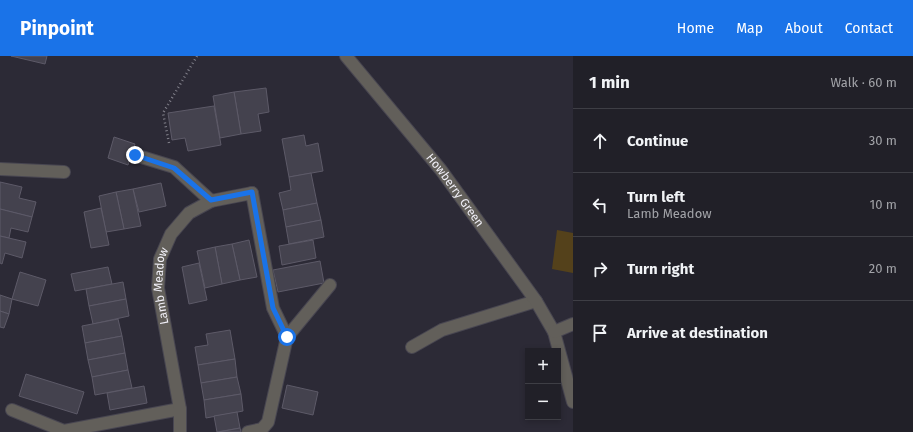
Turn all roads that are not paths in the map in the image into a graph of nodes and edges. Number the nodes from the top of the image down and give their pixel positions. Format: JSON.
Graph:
{"nodes":[{"id":1,"x":346,"y":56,"type":"edge"},
{"id":2,"x":135,"y":155,"type":"dead end"},
{"id":3,"x":0,"y":169,"type":"edge"},
{"id":4,"x":64,"y":172,"type":"dead end"},
{"id":5,"x":211,"y":200,"type":"junction"},
{"id":6,"x":330,"y":285,"type":"dead end"},
{"id":7,"x":536,"y":301,"type":"junction"},
{"id":8,"x":573,"y":324,"type":"edge"},
{"id":9,"x":554,"y":332,"type":"junction"},
{"id":10,"x":287,"y":337,"type":"junction"},
{"id":11,"x":412,"y":347,"type":"dead end"},
{"id":12,"x":573,"y":402,"type":"edge"},
{"id":13,"x":180,"y":409,"type":"junction"},
{"id":14,"x":12,"y":410,"type":"dead end"},
{"id":15,"x":180,"y":432,"type":"edge"},
{"id":16,"x":248,"y":432,"type":"edge"}],
"edges":[{"from":1,"to":7,"type":"street","name":"Howberry Green"},
{"from":2,"to":5,"type":"street"},
{"from":3,"to":4,"type":"street"},
{"from":5,"to":10,"type":"street","name":"Lamb Meadow"},
{"from":5,"to":13,"type":"street","name":"Lamb Meadow"},
{"from":6,"to":10,"type":"street"},
{"from":7,"to":9,"type":"street","name":"Howberry Green"},
{"from":7,"to":11,"type":"street"},
{"from":8,"to":9,"type":"street"},
{"from":9,"to":12,"type":"street","name":"Howberry Green"},
{"from":10,"to":16,"type":"street"},
{"from":13,"to":14,"type":"street"},
{"from":13,"to":15,"type":"street","name":"Lamb Meadow"}]}
